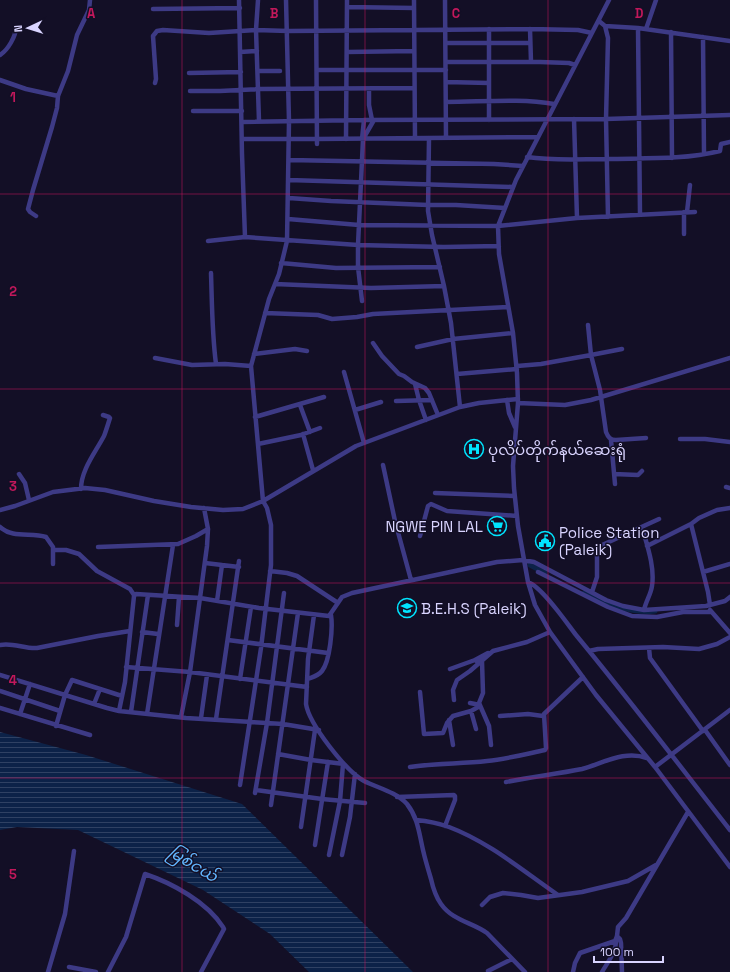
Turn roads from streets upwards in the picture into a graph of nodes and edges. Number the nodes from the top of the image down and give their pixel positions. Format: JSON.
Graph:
{"nodes":[{"id":1,"x":90,"y":0,"type":"edge"},
{"id":2,"x":239,"y":0,"type":"edge"},
{"id":3,"x":258,"y":0,"type":"edge"},
{"id":4,"x":286,"y":0,"type":"edge"},
{"id":5,"x":316,"y":0,"type":"edge"},
{"id":6,"x":347,"y":0,"type":"edge"},
{"id":7,"x":414,"y":0,"type":"edge"},
{"id":8,"x":444,"y":0,"type":"edge"},
{"id":9,"x":609,"y":0,"type":"edge"},
{"id":10,"x":656,"y":0,"type":"edge"},
{"id":11,"x":347,"y":7,"type":"junction"},
{"id":12,"x":240,"y":8,"type":"junction"},
{"id":13,"x":414,"y":8,"type":"junction"},
{"id":14,"x":152,"y":10,"type":"dead end"},
{"id":15,"x":599,"y":20,"type":"junction"},
{"id":16,"x":605,"y":26,"type":"junction"},
{"id":17,"x":16,"y":27,"type":"dead end"},
{"id":18,"x":638,"y":28,"type":"junction"},
{"id":19,"x":414,"y":29,"type":"junction"},
{"id":20,"x":646,"y":29,"type":"junction"},
{"id":21,"x":256,"y":30,"type":"junction"},
{"id":22,"x":445,"y":30,"type":"junction"},
{"id":23,"x":488,"y":30,"type":"junction"},
{"id":24,"x":530,"y":30,"type":"junction"},
{"id":25,"x":240,"y":31,"type":"junction"},
{"id":26,"x":288,"y":31,"type":"junction"},
{"id":27,"x":317,"y":31,"type":"junction"},
{"id":28,"x":347,"y":31,"type":"junction"},
{"id":29,"x":671,"y":32,"type":"junction"},
{"id":30,"x":592,"y":33,"type":"junction"},
{"id":31,"x":703,"y":37,"type":"junction"},
{"id":32,"x":730,"y":41,"type":"edge"},
{"id":33,"x":446,"y":43,"type":"junction"},
{"id":34,"x":489,"y":43,"type":"junction"},
{"id":35,"x":530,"y":43,"type":"junction"},
{"id":36,"x":257,"y":51,"type":"junction"},
{"id":37,"x":414,"y":51,"type":"junction"},
{"id":38,"x":240,"y":52,"type":"junction"},
{"id":39,"x":347,"y":52,"type":"junction"},
{"id":40,"x":0,"y":55,"type":"edge"},
{"id":41,"x":446,"y":62,"type":"junction"},
{"id":42,"x":489,"y":62,"type":"junction"},
{"id":43,"x":530,"y":62,"type":"junction"},
{"id":44,"x":576,"y":65,"type":"junction"},
{"id":45,"x":258,"y":70,"type":"junction"},
{"id":46,"x":317,"y":70,"type":"junction"},
{"id":47,"x":346,"y":70,"type":"junction"},
{"id":48,"x":414,"y":70,"type":"junction"},
{"id":49,"x":446,"y":70,"type":"junction"},
{"id":50,"x":280,"y":71,"type":"dead end"},
{"id":51,"x":241,"y":72,"type":"junction"},
{"id":52,"x":189,"y":73,"type":"dead end"},
{"id":53,"x":0,"y":80,"type":"edge"},
{"id":54,"x":446,"y":82,"type":"junction"},
{"id":55,"x":155,"y":83,"type":"dead end"},
{"id":56,"x":489,"y":83,"type":"junction"},
{"id":57,"x":414,"y":88,"type":"junction"},
{"id":58,"x":258,"y":89,"type":"junction"},
{"id":59,"x":346,"y":89,"type":"junction"},
{"id":60,"x":369,"y":89,"type":"junction"},
{"id":61,"x":288,"y":90,"type":"junction"},
{"id":62,"x":317,"y":90,"type":"junction"},
{"id":63,"x":242,"y":91,"type":"junction"},
{"id":64,"x":190,"y":92,"type":"dead end"},
{"id":65,"x":58,"y":96,"type":"junction"},
{"id":66,"x":446,"y":102,"type":"junction"},
{"id":67,"x":489,"y":102,"type":"junction"},
{"id":68,"x":554,"y":104,"type":"junction"},
{"id":69,"x":242,"y":110,"type":"junction"},
{"id":70,"x":193,"y":111,"type":"dead end"},
{"id":71,"x":730,"y":115,"type":"edge"},
{"id":72,"x":703,"y":116,"type":"junction"},
{"id":73,"x":672,"y":117,"type":"junction"},
{"id":74,"x":639,"y":118,"type":"junction"},
{"id":75,"x":415,"y":119,"type":"junction"},
{"id":76,"x":546,"y":119,"type":"junction"},
{"id":77,"x":574,"y":119,"type":"junction"},
{"id":78,"x":606,"y":119,"type":"junction"},
{"id":79,"x":364,"y":120,"type":"junction"},
{"id":80,"x":373,"y":120,"type":"junction"},
{"id":81,"x":446,"y":120,"type":"junction"},
{"id":82,"x":489,"y":120,"type":"junction"},
{"id":83,"x":259,"y":121,"type":"junction"},
{"id":84,"x":289,"y":121,"type":"junction"},
{"id":85,"x":317,"y":121,"type":"junction"},
{"id":86,"x":346,"y":121,"type":"junction"},
{"id":87,"x":242,"y":122,"type":"junction"},
{"id":88,"x":537,"y":137,"type":"junction"},
{"id":89,"x":415,"y":138,"type":"junction"},
{"id":90,"x":429,"y":138,"type":"junction"},
{"id":91,"x":446,"y":138,"type":"junction"},
{"id":92,"x":242,"y":139,"type":"junction"},
{"id":93,"x":289,"y":139,"type":"junction"},
{"id":94,"x":346,"y":139,"type":"junction"},
{"id":95,"x":363,"y":139,"type":"junction"},
{"id":96,"x":317,"y":142,"type":"junction"},
{"id":97,"x":730,"y":142,"type":"edge"},
{"id":98,"x":704,"y":154,"type":"junction"},
{"id":99,"x":527,"y":157,"type":"junction"},
{"id":100,"x":672,"y":158,"type":"junction"},
{"id":101,"x":607,"y":159,"type":"junction"},
{"id":102,"x":639,"y":159,"type":"junction"},
{"id":103,"x":289,"y":160,"type":"junction"},
{"id":104,"x":575,"y":160,"type":"junction"},
{"id":105,"x":363,"y":162,"type":"junction"},
{"id":106,"x":429,"y":163,"type":"junction"},
{"id":107,"x":523,"y":166,"type":"junction"},
{"id":108,"x":289,"y":180,"type":"junction"},
{"id":109,"x":362,"y":182,"type":"junction"},
{"id":110,"x":428,"y":184,"type":"junction"},
{"id":111,"x":690,"y":185,"type":"dead end"},
{"id":112,"x":513,"y":187,"type":"junction"},
{"id":113,"x":289,"y":198,"type":"junction"},
{"id":114,"x":361,"y":202,"type":"junction"},
{"id":115,"x":428,"y":206,"type":"junction"},
{"id":116,"x":505,"y":208,"type":"junction"},
{"id":117,"x":686,"y":212,"type":"junction"},
{"id":118,"x":695,"y":212,"type":"dead end"},
{"id":119,"x":640,"y":215,"type":"junction"},
{"id":120,"x":36,"y":216,"type":"dead end"},
{"id":121,"x":608,"y":217,"type":"junction"},
{"id":122,"x":577,"y":218,"type":"junction"},
{"id":123,"x":288,"y":219,"type":"junction"},
{"id":124,"x":359,"y":225,"type":"junction"},
{"id":125,"x":430,"y":226,"type":"junction"},
{"id":126,"x":498,"y":226,"type":"junction"},
{"id":127,"x":684,"y":234,"type":"dead end"},
{"id":128,"x":245,"y":237,"type":"junction"},
{"id":129,"x":208,"y":241,"type":"dead end"},
{"id":130,"x":288,"y":241,"type":"junction"},
{"id":131,"x":358,"y":245,"type":"junction"},
{"id":132,"x":498,"y":246,"type":"junction"},
{"id":133,"x":434,"y":247,"type":"junction"},
{"id":134,"x":282,"y":264,"type":"junction"},
{"id":135,"x":358,"y":267,"type":"junction"},
{"id":136,"x":440,"y":267,"type":"junction"},
{"id":137,"x":211,"y":273,"type":"dead end"},
{"id":138,"x":275,"y":284,"type":"junction"},
{"id":139,"x":444,"y":286,"type":"junction"},
{"id":140,"x":361,"y":288,"type":"junction"},
{"id":141,"x":362,"y":301,"type":"dead end"},
{"id":142,"x":508,"y":307,"type":"junction"},
{"id":143,"x":449,"y":310,"type":"junction"},
{"id":144,"x":265,"y":313,"type":"junction"},
{"id":145,"x":588,"y":325,"type":"dead end"},
{"id":146,"x":513,"y":333,"type":"junction"},
{"id":147,"x":453,"y":339,"type":"junction"},
{"id":148,"x":373,"y":343,"type":"dead end"},
{"id":149,"x":417,"y":347,"type":"dead end"},
{"id":150,"x":622,"y":349,"type":"dead end"},
{"id":151,"x":307,"y":350,"type":"dead end"},
{"id":152,"x":254,"y":354,"type":"junction"},
{"id":153,"x":591,"y":355,"type":"junction"},
{"id":154,"x":155,"y":358,"type":"dead end"},
{"id":155,"x":730,"y":358,"type":"edge"},
{"id":156,"x":216,"y":364,"type":"junction"},
{"id":157,"x":251,"y":366,"type":"junction"},
{"id":158,"x":517,"y":368,"type":"junction"},
{"id":159,"x":344,"y":372,"type":"dead end"},
{"id":160,"x":457,"y":374,"type":"junction"},
{"id":161,"x":415,"y":384,"type":"junction"},
{"id":162,"x":324,"y":397,"type":"dead end"},
{"id":163,"x":601,"y":398,"type":"junction"},
{"id":164,"x":419,"y":400,"type":"junction"},
{"id":165,"x":432,"y":400,"type":"junction"},
{"id":166,"x":507,"y":400,"type":"junction"},
{"id":167,"x":396,"y":401,"type":"dead end"},
{"id":168,"x":518,"y":401,"type":"junction"},
{"id":169,"x":381,"y":402,"type":"dead end"},
{"id":170,"x":300,"y":404,"type":"junction"},
{"id":171,"x":460,"y":407,"type":"junction"},
{"id":172,"x":355,"y":410,"type":"junction"},
{"id":173,"x":103,"y":415,"type":"dead end"},
{"id":174,"x":438,"y":415,"type":"junction"},
{"id":175,"x":255,"y":417,"type":"junction"},
{"id":176,"x":426,"y":420,"type":"junction"},
{"id":177,"x":320,"y":428,"type":"dead end"},
{"id":178,"x":516,"y":428,"type":"junction"},
{"id":179,"x":310,"y":432,"type":"junction"},
{"id":180,"x":303,"y":434,"type":"junction"},
{"id":181,"x":646,"y":438,"type":"dead end"},
{"id":182,"x":680,"y":439,"type":"dead end"},
{"id":183,"x":611,"y":440,"type":"junction"},
{"id":184,"x":730,"y":442,"type":"edge"},
{"id":185,"x":364,"y":443,"type":"junction"},
{"id":186,"x":258,"y":444,"type":"junction"},
{"id":187,"x":383,"y":465,"type":"dead end"},
{"id":188,"x":313,"y":470,"type":"junction"},
{"id":189,"x":642,"y":471,"type":"dead end"},
{"id":190,"x":19,"y":474,"type":"dead end"},
{"id":191,"x":614,"y":474,"type":"junction"},
{"id":192,"x":615,"y":484,"type":"dead end"},
{"id":193,"x":81,"y":489,"type":"junction"},
{"id":194,"x":435,"y":493,"type":"dead end"},
{"id":195,"x":514,"y":496,"type":"junction"},
{"id":196,"x":30,"y":500,"type":"junction"},
{"id":197,"x":262,"y":500,"type":"junction"},
{"id":198,"x":204,"y":508,"type":"junction"},
{"id":199,"x":730,"y":508,"type":"edge"},
{"id":200,"x":0,"y":510,"type":"edge"},
{"id":201,"x":517,"y":516,"type":"junction"},
{"id":202,"x":659,"y":519,"type":"dead end"},
{"id":203,"x":691,"y":524,"type":"junction"},
{"id":204,"x":0,"y":527,"type":"edge"},
{"id":205,"x":642,"y":527,"type":"junction"},
{"id":206,"x":208,"y":529,"type":"junction"},
{"id":207,"x":420,"y":536,"type":"dead end"},
{"id":208,"x":173,"y":545,"type":"junction"},
{"id":209,"x":647,"y":546,"type":"junction"},
{"id":210,"x":98,"y":547,"type":"dead end"},
{"id":211,"x":53,"y":550,"type":"junction"},
{"id":212,"x":523,"y":560,"type":"junction"},
{"id":213,"x":239,"y":561,"type":"dead end"},
{"id":214,"x":205,"y":563,"type":"junction"},
{"id":215,"x":53,"y":564,"type":"dead end"},
{"id":216,"x":730,"y":564,"type":"edge"},
{"id":217,"x":222,"y":565,"type":"junction"},
{"id":218,"x":238,"y":567,"type":"junction"},
{"id":219,"x":270,"y":571,"type":"junction"},
{"id":220,"x":538,"y":572,"type":"dead end"},
{"id":221,"x":703,"y":572,"type":"junction"},
{"id":222,"x":412,"y":580,"type":"junction"},
{"id":223,"x":528,"y":582,"type":"junction"},
{"id":224,"x":592,"y":592,"type":"junction"},
{"id":225,"x":284,"y":593,"type":"dead end"},
{"id":226,"x":134,"y":595,"type":"junction"},
{"id":227,"x":148,"y":595,"type":"junction"},
{"id":228,"x":164,"y":596,"type":"junction"},
{"id":229,"x":179,"y":597,"type":"junction"},
{"id":230,"x":730,"y":597,"type":"edge"},
{"id":231,"x":200,"y":598,"type":"junction"},
{"id":232,"x":217,"y":601,"type":"junction"},
{"id":233,"x":234,"y":604,"type":"junction"},
{"id":234,"x":338,"y":604,"type":"junction"},
{"id":235,"x":708,"y":605,"type":"junction"},
{"id":236,"x":251,"y":607,"type":"junction"},
{"id":237,"x":265,"y":609,"type":"junction"},
{"id":238,"x":644,"y":610,"type":"junction"},
{"id":239,"x":282,"y":611,"type":"junction"},
{"id":240,"x":657,"y":611,"type":"junction"},
{"id":241,"x":710,"y":611,"type":"junction"},
{"id":242,"x":298,"y":613,"type":"junction"},
{"id":243,"x":314,"y":615,"type":"junction"},
{"id":244,"x":330,"y":615,"type":"junction"},
{"id":245,"x":662,"y":617,"type":"junction"},
{"id":246,"x":177,"y":625,"type":"dead end"},
{"id":247,"x":130,"y":631,"type":"junction"},
{"id":248,"x":142,"y":632,"type":"junction"},
{"id":249,"x":550,"y":632,"type":"junction"},
{"id":250,"x":730,"y":633,"type":"edge"},
{"id":251,"x":158,"y":634,"type":"junction"},
{"id":252,"x":730,"y":637,"type":"edge"},
{"id":253,"x":228,"y":640,"type":"junction"},
{"id":254,"x":245,"y":642,"type":"junction"},
{"id":255,"x":0,"y":645,"type":"edge"},
{"id":256,"x":261,"y":645,"type":"junction"},
{"id":257,"x":277,"y":646,"type":"junction"},
{"id":258,"x":649,"y":648,"type":"junction"},
{"id":259,"x":294,"y":649,"type":"junction"},
{"id":260,"x":309,"y":651,"type":"junction"},
{"id":261,"x":590,"y":651,"type":"junction"},
{"id":262,"x":328,"y":653,"type":"junction"},
{"id":263,"x":479,"y":661,"type":"junction"},
{"id":264,"x":126,"y":667,"type":"junction"},
{"id":265,"x":138,"y":668,"type":"junction"},
{"id":266,"x":153,"y":669,"type":"junction"},
{"id":267,"x":450,"y":669,"type":"dead end"},
{"id":268,"x":190,"y":672,"type":"junction"},
{"id":269,"x":0,"y":674,"type":"edge"},
{"id":270,"x":207,"y":675,"type":"junction"},
{"id":271,"x":223,"y":677,"type":"junction"},
{"id":272,"x":583,"y":678,"type":"junction"},
{"id":273,"x":240,"y":679,"type":"junction"},
{"id":274,"x":308,"y":679,"type":"junction"},
{"id":275,"x":256,"y":681,"type":"junction"},
{"id":276,"x":273,"y":683,"type":"junction"},
{"id":277,"x":30,"y":684,"type":"junction"},
{"id":278,"x":289,"y":685,"type":"junction"},
{"id":279,"x":307,"y":687,"type":"junction"},
{"id":280,"x":100,"y":689,"type":"junction"},
{"id":281,"x":0,"y":691,"type":"edge"},
{"id":282,"x":420,"y":692,"type":"dead end"},
{"id":283,"x":65,"y":695,"type":"junction"},
{"id":284,"x":122,"y":696,"type":"junction"},
{"id":285,"x":26,"y":699,"type":"junction"},
{"id":286,"x":454,"y":700,"type":"dead end"},
{"id":287,"x":470,"y":703,"type":"dead end"},
{"id":288,"x":94,"y":704,"type":"junction"},
{"id":289,"x":480,"y":705,"type":"junction"},
{"id":290,"x":0,"y":708,"type":"edge"},
{"id":291,"x":730,"y":710,"type":"edge"},
{"id":292,"x":60,"y":711,"type":"junction"},
{"id":293,"x":119,"y":711,"type":"junction"},
{"id":294,"x":131,"y":712,"type":"junction"},
{"id":295,"x":471,"y":712,"type":"junction"},
{"id":296,"x":20,"y":714,"type":"junction"},
{"id":297,"x":147,"y":714,"type":"junction"},
{"id":298,"x":500,"y":716,"type":"dead end"},
{"id":299,"x":543,"y":716,"type":"junction"},
{"id":300,"x":181,"y":717,"type":"junction"},
{"id":301,"x":201,"y":718,"type":"junction"},
{"id":302,"x":216,"y":719,"type":"junction"},
{"id":303,"x":250,"y":722,"type":"junction"},
{"id":304,"x":267,"y":723,"type":"junction"},
{"id":305,"x":449,"y":723,"type":"junction"},
{"id":306,"x":283,"y":724,"type":"junction"},
{"id":307,"x":56,"y":726,"type":"junction"},
{"id":308,"x":476,"y":729,"type":"dead end"},
{"id":309,"x":317,"y":730,"type":"junction"},
{"id":310,"x":704,"y":730,"type":"junction"},
{"id":311,"x":90,"y":736,"type":"dead end"},
{"id":312,"x":453,"y":745,"type":"dead end"},
{"id":313,"x":491,"y":745,"type":"dead end"},
{"id":314,"x":278,"y":754,"type":"junction"},
{"id":315,"x":672,"y":755,"type":"junction"},
{"id":316,"x":647,"y":758,"type":"junction"},
{"id":317,"x":311,"y":760,"type":"junction"},
{"id":318,"x":328,"y":762,"type":"junction"},
{"id":319,"x":344,"y":764,"type":"junction"},
{"id":320,"x":730,"y":765,"type":"edge"},
{"id":321,"x":410,"y":767,"type":"dead end"},
{"id":322,"x":655,"y":767,"type":"junction"},
{"id":323,"x":355,"y":774,"type":"junction"},
{"id":324,"x":506,"y":782,"type":"dead end"},
{"id":325,"x":240,"y":785,"type":"dead end"},
{"id":326,"x":273,"y":792,"type":"junction"},
{"id":327,"x":305,"y":797,"type":"junction"},
{"id":328,"x":397,"y":797,"type":"junction"},
{"id":329,"x":322,"y":799,"type":"junction"},
{"id":330,"x":340,"y":801,"type":"junction"},
{"id":331,"x":352,"y":802,"type":"junction"},
{"id":332,"x":365,"y":803,"type":"dead end"},
{"id":333,"x":271,"y":805,"type":"dead end"},
{"id":334,"x":688,"y":812,"type":"junction"},
{"id":335,"x":416,"y":820,"type":"junction"},
{"id":336,"x":445,"y":826,"type":"junction"},
{"id":337,"x":301,"y":827,"type":"dead end"},
{"id":338,"x":730,"y":830,"type":"edge"},
{"id":339,"x":315,"y":845,"type":"dead end"},
{"id":340,"x":74,"y":851,"type":"dead end"},
{"id":341,"x":329,"y":855,"type":"dead end"},
{"id":342,"x":342,"y":855,"type":"dead end"},
{"id":343,"x":729,"y":863,"type":"edge"},
{"id":344,"x":658,"y":864,"type":"junction"},
{"id":345,"x":558,"y":895,"type":"junction"},
{"id":346,"x":482,"y":905,"type":"dead end"},
{"id":347,"x":616,"y":938,"type":"junction"},
{"id":348,"x":512,"y":959,"type":"junction"},
{"id":349,"x":69,"y":967,"type":"dead end"},
{"id":350,"x":488,"y":970,"type":"dead end"},
{"id":351,"x":48,"y":972,"type":"edge"},
{"id":352,"x":96,"y":972,"type":"edge"},
{"id":353,"x":108,"y":972,"type":"edge"},
{"id":354,"x":201,"y":972,"type":"edge"},
{"id":355,"x":525,"y":972,"type":"edge"},
{"id":356,"x":573,"y":972,"type":"edge"},
{"id":357,"x":602,"y":972,"type":"edge"},
{"id":358,"x":622,"y":972,"type":"edge"}],
"edges":[{"from":1,"to":65,"type":"street"},
{"from":2,"to":12,"type":"street"},
{"from":3,"to":21,"type":"street"},
{"from":4,"to":26,"type":"street"},
{"from":5,"to":27,"type":"street"},
{"from":6,"to":11,"type":"street"},
{"from":7,"to":13,"type":"street"},
{"from":8,"to":22,"type":"street"},
{"from":9,"to":15,"type":"street"},
{"from":10,"to":20,"type":"street"},
{"from":11,"to":13,"type":"street"},
{"from":11,"to":28,"type":"street"},
{"from":12,"to":14,"type":"street"},
{"from":12,"to":25,"type":"street"},
{"from":13,"to":19,"type":"street"},
{"from":15,"to":16,"type":"street"},
{"from":15,"to":30,"type":"street"},
{"from":16,"to":18,"type":"street"},
{"from":16,"to":78,"type":"street"},
{"from":17,"to":40,"type":"street"},
{"from":18,"to":20,"type":"street"},
{"from":18,"to":74,"type":"street"},
{"from":19,"to":22,"type":"street"},
{"from":19,"to":28,"type":"street"},
{"from":19,"to":37,"type":"street"},
{"from":20,"to":29,"type":"street"},
{"from":21,"to":25,"type":"street"},
{"from":21,"to":26,"type":"street"},
{"from":21,"to":36,"type":"street"},
{"from":22,"to":23,"type":"street"},
{"from":22,"to":33,"type":"street"},
{"from":23,"to":24,"type":"street"},
{"from":23,"to":34,"type":"street"},
{"from":24,"to":30,"type":"street"},
{"from":24,"to":35,"type":"street"},
{"from":25,"to":38,"type":"street"},
{"from":25,"to":55,"type":"street"},
{"from":26,"to":27,"type":"street"},
{"from":26,"to":61,"type":"street"},
{"from":27,"to":28,"type":"street"},
{"from":27,"to":46,"type":"street"},
{"from":28,"to":39,"type":"street"},
{"from":29,"to":31,"type":"street"},
{"from":29,"to":73,"type":"street"},
{"from":30,"to":44,"type":"street"},
{"from":31,"to":32,"type":"street"},
{"from":31,"to":72,"type":"street"},
{"from":33,"to":34,"type":"street"},
{"from":33,"to":41,"type":"street"},
{"from":34,"to":35,"type":"street"},
{"from":34,"to":42,"type":"street"},
{"from":35,"to":43,"type":"street"},
{"from":36,"to":38,"type":"street"},
{"from":36,"to":45,"type":"street"},
{"from":37,"to":39,"type":"street"},
{"from":37,"to":48,"type":"street"},
{"from":38,"to":51,"type":"street"},
{"from":39,"to":47,"type":"street"},
{"from":41,"to":42,"type":"street"},
{"from":41,"to":49,"type":"street"},
{"from":42,"to":43,"type":"street"},
{"from":42,"to":56,"type":"street"},
{"from":43,"to":44,"type":"street"},
{"from":44,"to":68,"type":"street"},
{"from":45,"to":50,"type":"street"},
{"from":45,"to":58,"type":"street"},
{"from":46,"to":47,"type":"street"},
{"from":46,"to":62,"type":"street"},
{"from":47,"to":48,"type":"street"},
{"from":47,"to":59,"type":"street"},
{"from":48,"to":49,"type":"street"},
{"from":48,"to":57,"type":"street"},
{"from":49,"to":54,"type":"street"},
{"from":51,"to":52,"type":"street"},
{"from":51,"to":63,"type":"street"},
{"from":53,"to":65,"type":"street"},
{"from":54,"to":56,"type":"street"},
{"from":54,"to":66,"type":"street"},
{"from":56,"to":67,"type":"street"},
{"from":57,"to":60,"type":"street"},
{"from":57,"to":75,"type":"street"},
{"from":58,"to":61,"type":"street"},
{"from":58,"to":63,"type":"street"},
{"from":58,"to":83,"type":"street"},
{"from":59,"to":60,"type":"street"},
{"from":59,"to":62,"type":"street"},
{"from":59,"to":86,"type":"street"},
{"from":60,"to":80,"type":"street"},
{"from":61,"to":62,"type":"street"},
{"from":61,"to":84,"type":"street"},
{"from":62,"to":85,"type":"street"},
{"from":63,"to":64,"type":"street"},
{"from":63,"to":69,"type":"street"},
{"from":65,"to":120,"type":"street"},
{"from":66,"to":67,"type":"street"},
{"from":66,"to":81,"type":"street"},
{"from":67,"to":68,"type":"street"},
{"from":67,"to":82,"type":"street"},
{"from":68,"to":76,"type":"street"},
{"from":69,"to":70,"type":"street"},
{"from":69,"to":87,"type":"street"},
{"from":71,"to":72,"type":"street"},
{"from":72,"to":73,"type":"street"},
{"from":72,"to":98,"type":"street"},
{"from":73,"to":74,"type":"street"},
{"from":73,"to":100,"type":"street"},
{"from":74,"to":78,"type":"street"},
{"from":74,"to":102,"type":"street"},
{"from":75,"to":80,"type":"street"},
{"from":75,"to":81,"type":"street"},
{"from":75,"to":89,"type":"street"},
{"from":76,"to":77,"type":"street"},
{"from":76,"to":82,"type":"street"},
{"from":76,"to":88,"type":"street"},
{"from":77,"to":78,"type":"street"},
{"from":77,"to":104,"type":"street"},
{"from":78,"to":101,"type":"street"},
{"from":79,"to":80,"type":"street"},
{"from":79,"to":86,"type":"street"},
{"from":79,"to":95,"type":"street"},
{"from":80,"to":95,"type":"street"},
{"from":81,"to":82,"type":"street"},
{"from":81,"to":91,"type":"street"},
{"from":83,"to":84,"type":"street"},
{"from":83,"to":87,"type":"street"},
{"from":84,"to":85,"type":"street"},
{"from":84,"to":93,"type":"street"},
{"from":85,"to":86,"type":"street"},
{"from":85,"to":96,"type":"street"},
{"from":86,"to":94,"type":"street"},
{"from":87,"to":92,"type":"street"},
{"from":88,"to":91,"type":"street"},
{"from":88,"to":99,"type":"street"},
{"from":89,"to":90,"type":"street"},
{"from":89,"to":95,"type":"street"},
{"from":90,"to":91,"type":"street"},
{"from":90,"to":106,"type":"street"},
{"from":92,"to":93,"type":"street"},
{"from":92,"to":128,"type":"street"},
{"from":93,"to":96,"type":"street"},
{"from":93,"to":103,"type":"street"},
{"from":94,"to":95,"type":"street"},
{"from":94,"to":96,"type":"street"},
{"from":95,"to":105,"type":"street"},
{"from":97,"to":98,"type":"street"},
{"from":98,"to":100,"type":"street"},
{"from":99,"to":104,"type":"street"},
{"from":99,"to":107,"type":"street"},
{"from":100,"to":102,"type":"street"},
{"from":101,"to":102,"type":"street"},
{"from":101,"to":104,"type":"street"},
{"from":101,"to":121,"type":"street"},
{"from":102,"to":119,"type":"street"},
{"from":103,"to":105,"type":"street"},
{"from":103,"to":108,"type":"street"},
{"from":104,"to":122,"type":"street"},
{"from":105,"to":106,"type":"street"},
{"from":105,"to":109,"type":"street"},
{"from":106,"to":107,"type":"street"},
{"from":106,"to":110,"type":"street"},
{"from":107,"to":112,"type":"street"},
{"from":108,"to":109,"type":"street"},
{"from":108,"to":113,"type":"street"},
{"from":109,"to":110,"type":"street"},
{"from":109,"to":114,"type":"street"},
{"from":110,"to":112,"type":"street"},
{"from":110,"to":115,"type":"street"},
{"from":111,"to":117,"type":"street"},
{"from":112,"to":116,"type":"street"},
{"from":113,"to":114,"type":"street"},
{"from":113,"to":123,"type":"street"},
{"from":114,"to":115,"type":"street"},
{"from":114,"to":124,"type":"street"},
{"from":115,"to":116,"type":"street"},
{"from":115,"to":125,"type":"street"},
{"from":116,"to":126,"type":"street"},
{"from":117,"to":118,"type":"street"},
{"from":117,"to":119,"type":"street"},
{"from":117,"to":127,"type":"street"},
{"from":119,"to":121,"type":"street"},
{"from":121,"to":122,"type":"street"},
{"from":122,"to":126,"type":"street"},
{"from":123,"to":124,"type":"street"},
{"from":123,"to":130,"type":"street"},
{"from":124,"to":125,"type":"street"},
{"from":124,"to":131,"type":"street"},
{"from":125,"to":126,"type":"street"},
{"from":125,"to":133,"type":"street"},
{"from":126,"to":132,"type":"street"},
{"from":128,"to":129,"type":"street"},
{"from":128,"to":130,"type":"street"},
{"from":130,"to":131,"type":"street"},
{"from":130,"to":134,"type":"street"},
{"from":131,"to":133,"type":"street"},
{"from":131,"to":135,"type":"street"},
{"from":132,"to":133,"type":"street"},
{"from":132,"to":142,"type":"street"},
{"from":133,"to":136,"type":"street"},
{"from":134,"to":135,"type":"street"},
{"from":134,"to":138,"type":"street"},
{"from":135,"to":136,"type":"street"},
{"from":135,"to":140,"type":"street"},
{"from":136,"to":139,"type":"street"},
{"from":137,"to":156,"type":"street"},
{"from":138,"to":140,"type":"street"},
{"from":138,"to":144,"type":"street"},
{"from":139,"to":140,"type":"street"},
{"from":139,"to":143,"type":"street"},
{"from":140,"to":141,"type":"street"},
{"from":142,"to":143,"type":"street"},
{"from":142,"to":146,"type":"street"},
{"from":143,"to":144,"type":"street"},
{"from":143,"to":147,"type":"street"},
{"from":144,"to":152,"type":"street"},
{"from":145,"to":153,"type":"street"},
{"from":146,"to":147,"type":"street"},
{"from":146,"to":158,"type":"street"},
{"from":147,"to":149,"type":"street"},
{"from":147,"to":160,"type":"street"},
{"from":148,"to":161,"type":"street"},
{"from":150,"to":153,"type":"street"},
{"from":151,"to":152,"type":"street"},
{"from":152,"to":157,"type":"street"},
{"from":153,"to":158,"type":"street"},
{"from":153,"to":163,"type":"street"},
{"from":154,"to":156,"type":"street"},
{"from":155,"to":163,"type":"street"},
{"from":156,"to":157,"type":"street"},
{"from":157,"to":175,"type":"street"},
{"from":158,"to":160,"type":"street"},
{"from":158,"to":168,"type":"street"},
{"from":159,"to":172,"type":"street"},
{"from":160,"to":171,"type":"street"},
{"from":161,"to":164,"type":"street"},
{"from":161,"to":165,"type":"street"},
{"from":162,"to":170,"type":"street"},
{"from":163,"to":168,"type":"street"},
{"from":163,"to":183,"type":"street"},
{"from":164,"to":165,"type":"street"},
{"from":164,"to":167,"type":"street"},
{"from":164,"to":176,"type":"street"},
{"from":165,"to":174,"type":"street"},
{"from":166,"to":168,"type":"street"},
{"from":166,"to":171,"type":"street"},
{"from":166,"to":178,"type":"street"},
{"from":168,"to":178,"type":"street"},
{"from":169,"to":172,"type":"street"},
{"from":170,"to":175,"type":"street"},
{"from":170,"to":179,"type":"street"},
{"from":171,"to":174,"type":"street"},
{"from":172,"to":185,"type":"street"},
{"from":173,"to":193,"type":"street"},
{"from":174,"to":176,"type":"street"},
{"from":175,"to":186,"type":"street"},
{"from":176,"to":185,"type":"street"},
{"from":177,"to":179,"type":"street"},
{"from":178,"to":195,"type":"street"},
{"from":179,"to":180,"type":"street"},
{"from":180,"to":186,"type":"street"},
{"from":180,"to":188,"type":"street"},
{"from":181,"to":183,"type":"street"},
{"from":182,"to":184,"type":"street"},
{"from":183,"to":191,"type":"street"},
{"from":185,"to":188,"type":"street"},
{"from":186,"to":197,"type":"street"},
{"from":187,"to":222,"type":"street"},
{"from":188,"to":197,"type":"street"},
{"from":189,"to":191,"type":"street"},
{"from":190,"to":196,"type":"street"},
{"from":191,"to":192,"type":"street"},
{"from":193,"to":196,"type":"street"},
{"from":193,"to":198,"type":"street"},
{"from":194,"to":195,"type":"street"},
{"from":195,"to":201,"type":"street"},
{"from":196,"to":200,"type":"street"},
{"from":197,"to":198,"type":"street"},
{"from":197,"to":219,"type":"street"},
{"from":198,"to":206,"type":"street"},
{"from":199,"to":203,"type":"street"},
{"from":201,"to":207,"type":"street"},
{"from":201,"to":212,"type":"street"},
{"from":202,"to":205,"type":"street"},
{"from":203,"to":209,"type":"street"},
{"from":203,"to":221,"type":"street"},
{"from":204,"to":211,"type":"street"},
{"from":205,"to":209,"type":"street"},
{"from":205,"to":224,"type":"street"},
{"from":206,"to":208,"type":"street"},
{"from":206,"to":214,"type":"street"},
{"from":208,"to":210,"type":"street"},
{"from":208,"to":228,"type":"street"},
{"from":209,"to":238,"type":"street"},
{"from":211,"to":215,"type":"street"},
{"from":211,"to":226,"type":"street"},
{"from":212,"to":222,"type":"street"},
{"from":212,"to":223,"type":"street"},
{"from":212,"to":224,"type":"street"},
{"from":213,"to":218,"type":"street"},
{"from":214,"to":217,"type":"street"},
{"from":214,"to":231,"type":"street"},
{"from":216,"to":221,"type":"street"},
{"from":217,"to":218,"type":"street"},
{"from":217,"to":232,"type":"street"},
{"from":218,"to":233,"type":"street"},
{"from":219,"to":234,"type":"street"},
{"from":219,"to":237,"type":"street"},
{"from":220,"to":245,"type":"street"},
{"from":221,"to":235,"type":"street"},
{"from":222,"to":234,"type":"street"},
{"from":223,"to":249,"type":"street"},
{"from":223,"to":261,"type":"street"},
{"from":224,"to":238,"type":"street"},
{"from":225,"to":239,"type":"street"},
{"from":226,"to":227,"type":"street"},
{"from":226,"to":247,"type":"street"},
{"from":227,"to":228,"type":"street"},
{"from":227,"to":248,"type":"street"},
{"from":228,"to":229,"type":"street"},
{"from":228,"to":251,"type":"street"},
{"from":229,"to":231,"type":"street"},
{"from":229,"to":246,"type":"street"},
{"from":230,"to":235,"type":"street"},
{"from":231,"to":232,"type":"street"},
{"from":231,"to":268,"type":"street"},
{"from":232,"to":233,"type":"street"},
{"from":233,"to":236,"type":"street"},
{"from":233,"to":253,"type":"street"},
{"from":234,"to":244,"type":"street"},
{"from":235,"to":240,"type":"street"},
{"from":235,"to":241,"type":"street"},
{"from":236,"to":237,"type":"street"},
{"from":236,"to":254,"type":"street"},
{"from":237,"to":239,"type":"street"},
{"from":237,"to":256,"type":"street"},
{"from":238,"to":240,"type":"street"},
{"from":239,"to":242,"type":"street"},
{"from":239,"to":257,"type":"street"},
{"from":240,"to":245,"type":"street"},
{"from":241,"to":245,"type":"street"},
{"from":241,"to":250,"type":"street"},
{"from":242,"to":243,"type":"street"},
{"from":242,"to":259,"type":"street"},
{"from":243,"to":244,"type":"street"},
{"from":243,"to":260,"type":"street"},
{"from":244,"to":262,"type":"street"},
{"from":247,"to":255,"type":"street"},
{"from":247,"to":264,"type":"street"},
{"from":248,"to":251,"type":"street"},
{"from":248,"to":265,"type":"street"},
{"from":249,"to":263,"type":"street"},
{"from":249,"to":272,"type":"street"},
{"from":251,"to":266,"type":"street"},
{"from":252,"to":258,"type":"street"},
{"from":253,"to":254,"type":"street"},
{"from":253,"to":271,"type":"street"},
{"from":254,"to":256,"type":"street"},
{"from":254,"to":273,"type":"street"},
{"from":256,"to":257,"type":"street"},
{"from":256,"to":275,"type":"street"},
{"from":257,"to":259,"type":"street"},
{"from":257,"to":276,"type":"street"},
{"from":258,"to":261,"type":"street"},
{"from":258,"to":310,"type":"street"},
{"from":259,"to":260,"type":"street"},
{"from":259,"to":278,"type":"street"},
{"from":260,"to":262,"type":"street"},
{"from":260,"to":274,"type":"street"},
{"from":261,"to":315,"type":"street"},
{"from":262,"to":274,"type":"street"},
{"from":263,"to":267,"type":"street"},
{"from":263,"to":286,"type":"street"},
{"from":263,"to":289,"type":"street"},
{"from":264,"to":265,"type":"street"},
{"from":264,"to":284,"type":"street"},
{"from":265,"to":266,"type":"street"},
{"from":265,"to":294,"type":"street"},
{"from":266,"to":268,"type":"street"},
{"from":266,"to":297,"type":"street"},
{"from":268,"to":270,"type":"street"},
{"from":268,"to":300,"type":"street"},
{"from":269,"to":277,"type":"street"},
{"from":270,"to":271,"type":"street"},
{"from":270,"to":301,"type":"street"},
{"from":271,"to":273,"type":"street"},
{"from":271,"to":302,"type":"street"},
{"from":272,"to":299,"type":"street"},
{"from":272,"to":316,"type":"street"},
{"from":273,"to":275,"type":"street"},
{"from":274,"to":279,"type":"street"},
{"from":275,"to":276,"type":"street"},
{"from":275,"to":303,"type":"street"},
{"from":276,"to":278,"type":"street"},
{"from":276,"to":304,"type":"street"},
{"from":277,"to":283,"type":"street"},
{"from":277,"to":285,"type":"street"},
{"from":278,"to":279,"type":"street"},
{"from":278,"to":306,"type":"street"},
{"from":279,"to":309,"type":"street"},
{"from":280,"to":283,"type":"street"},
{"from":280,"to":284,"type":"street"},
{"from":280,"to":288,"type":"street"},
{"from":281,"to":285,"type":"street"},
{"from":282,"to":305,"type":"street"},
{"from":283,"to":288,"type":"street"},
{"from":283,"to":292,"type":"street"},
{"from":284,"to":293,"type":"street"},
{"from":285,"to":292,"type":"street"},
{"from":285,"to":296,"type":"street"},
{"from":287,"to":289,"type":"street"},
{"from":288,"to":293,"type":"street"},
{"from":289,"to":295,"type":"street"},
{"from":289,"to":313,"type":"street"},
{"from":290,"to":296,"type":"street"},
{"from":291,"to":310,"type":"street"},
{"from":292,"to":307,"type":"street"},
{"from":293,"to":294,"type":"street"},
{"from":294,"to":297,"type":"street"},
{"from":295,"to":305,"type":"street"},
{"from":295,"to":308,"type":"street"},
{"from":296,"to":307,"type":"street"},
{"from":297,"to":300,"type":"street"},
{"from":298,"to":299,"type":"street"},
{"from":299,"to":321,"type":"street"},
{"from":300,"to":301,"type":"street"},
{"from":301,"to":302,"type":"street"},
{"from":302,"to":303,"type":"street"},
{"from":303,"to":304,"type":"street"},
{"from":303,"to":325,"type":"street"},
{"from":304,"to":306,"type":"street"},
{"from":304,"to":326,"type":"street"},
{"from":305,"to":312,"type":"street"},
{"from":306,"to":309,"type":"street"},
{"from":306,"to":314,"type":"street"},
{"from":307,"to":311,"type":"street"},
{"from":309,"to":317,"type":"street"},
{"from":309,"to":319,"type":"street"},
{"from":310,"to":315,"type":"street"},
{"from":310,"to":320,"type":"street"},
{"from":314,"to":317,"type":"street"},
{"from":314,"to":326,"type":"street"},
{"from":315,"to":322,"type":"street"},
{"from":315,"to":338,"type":"street"},
{"from":316,"to":322,"type":"street"},
{"from":316,"to":324,"type":"street"},
{"from":317,"to":318,"type":"street"},
{"from":317,"to":327,"type":"street"},
{"from":318,"to":319,"type":"street"},
{"from":318,"to":329,"type":"street"},
{"from":319,"to":323,"type":"street"},
{"from":319,"to":330,"type":"street"},
{"from":322,"to":334,"type":"street"},
{"from":323,"to":328,"type":"street"},
{"from":323,"to":331,"type":"street"},
{"from":326,"to":327,"type":"street"},
{"from":326,"to":333,"type":"street"},
{"from":327,"to":329,"type":"street"},
{"from":327,"to":337,"type":"street"},
{"from":328,"to":335,"type":"street"},
{"from":328,"to":336,"type":"street"},
{"from":329,"to":330,"type":"street"},
{"from":329,"to":339,"type":"street"},
{"from":330,"to":331,"type":"street"},
{"from":330,"to":341,"type":"street"},
{"from":331,"to":332,"type":"street"},
{"from":331,"to":342,"type":"street"},
{"from":334,"to":343,"type":"street"},
{"from":334,"to":344,"type":"street"},
{"from":335,"to":336,"type":"street"},
{"from":335,"to":348,"type":"street"},
{"from":336,"to":345,"type":"street"},
{"from":340,"to":351,"type":"street"},
{"from":344,"to":345,"type":"street"},
{"from":344,"to":347,"type":"street"},
{"from":345,"to":346,"type":"street"},
{"from":347,"to":356,"type":"street"},
{"from":347,"to":357,"type":"street"},
{"from":347,"to":358,"type":"street"},
{"from":348,"to":350,"type":"street"},
{"from":348,"to":355,"type":"street"},
{"from":349,"to":352,"type":"street"},
{"from":353,"to":354,"type":"street"}]}
